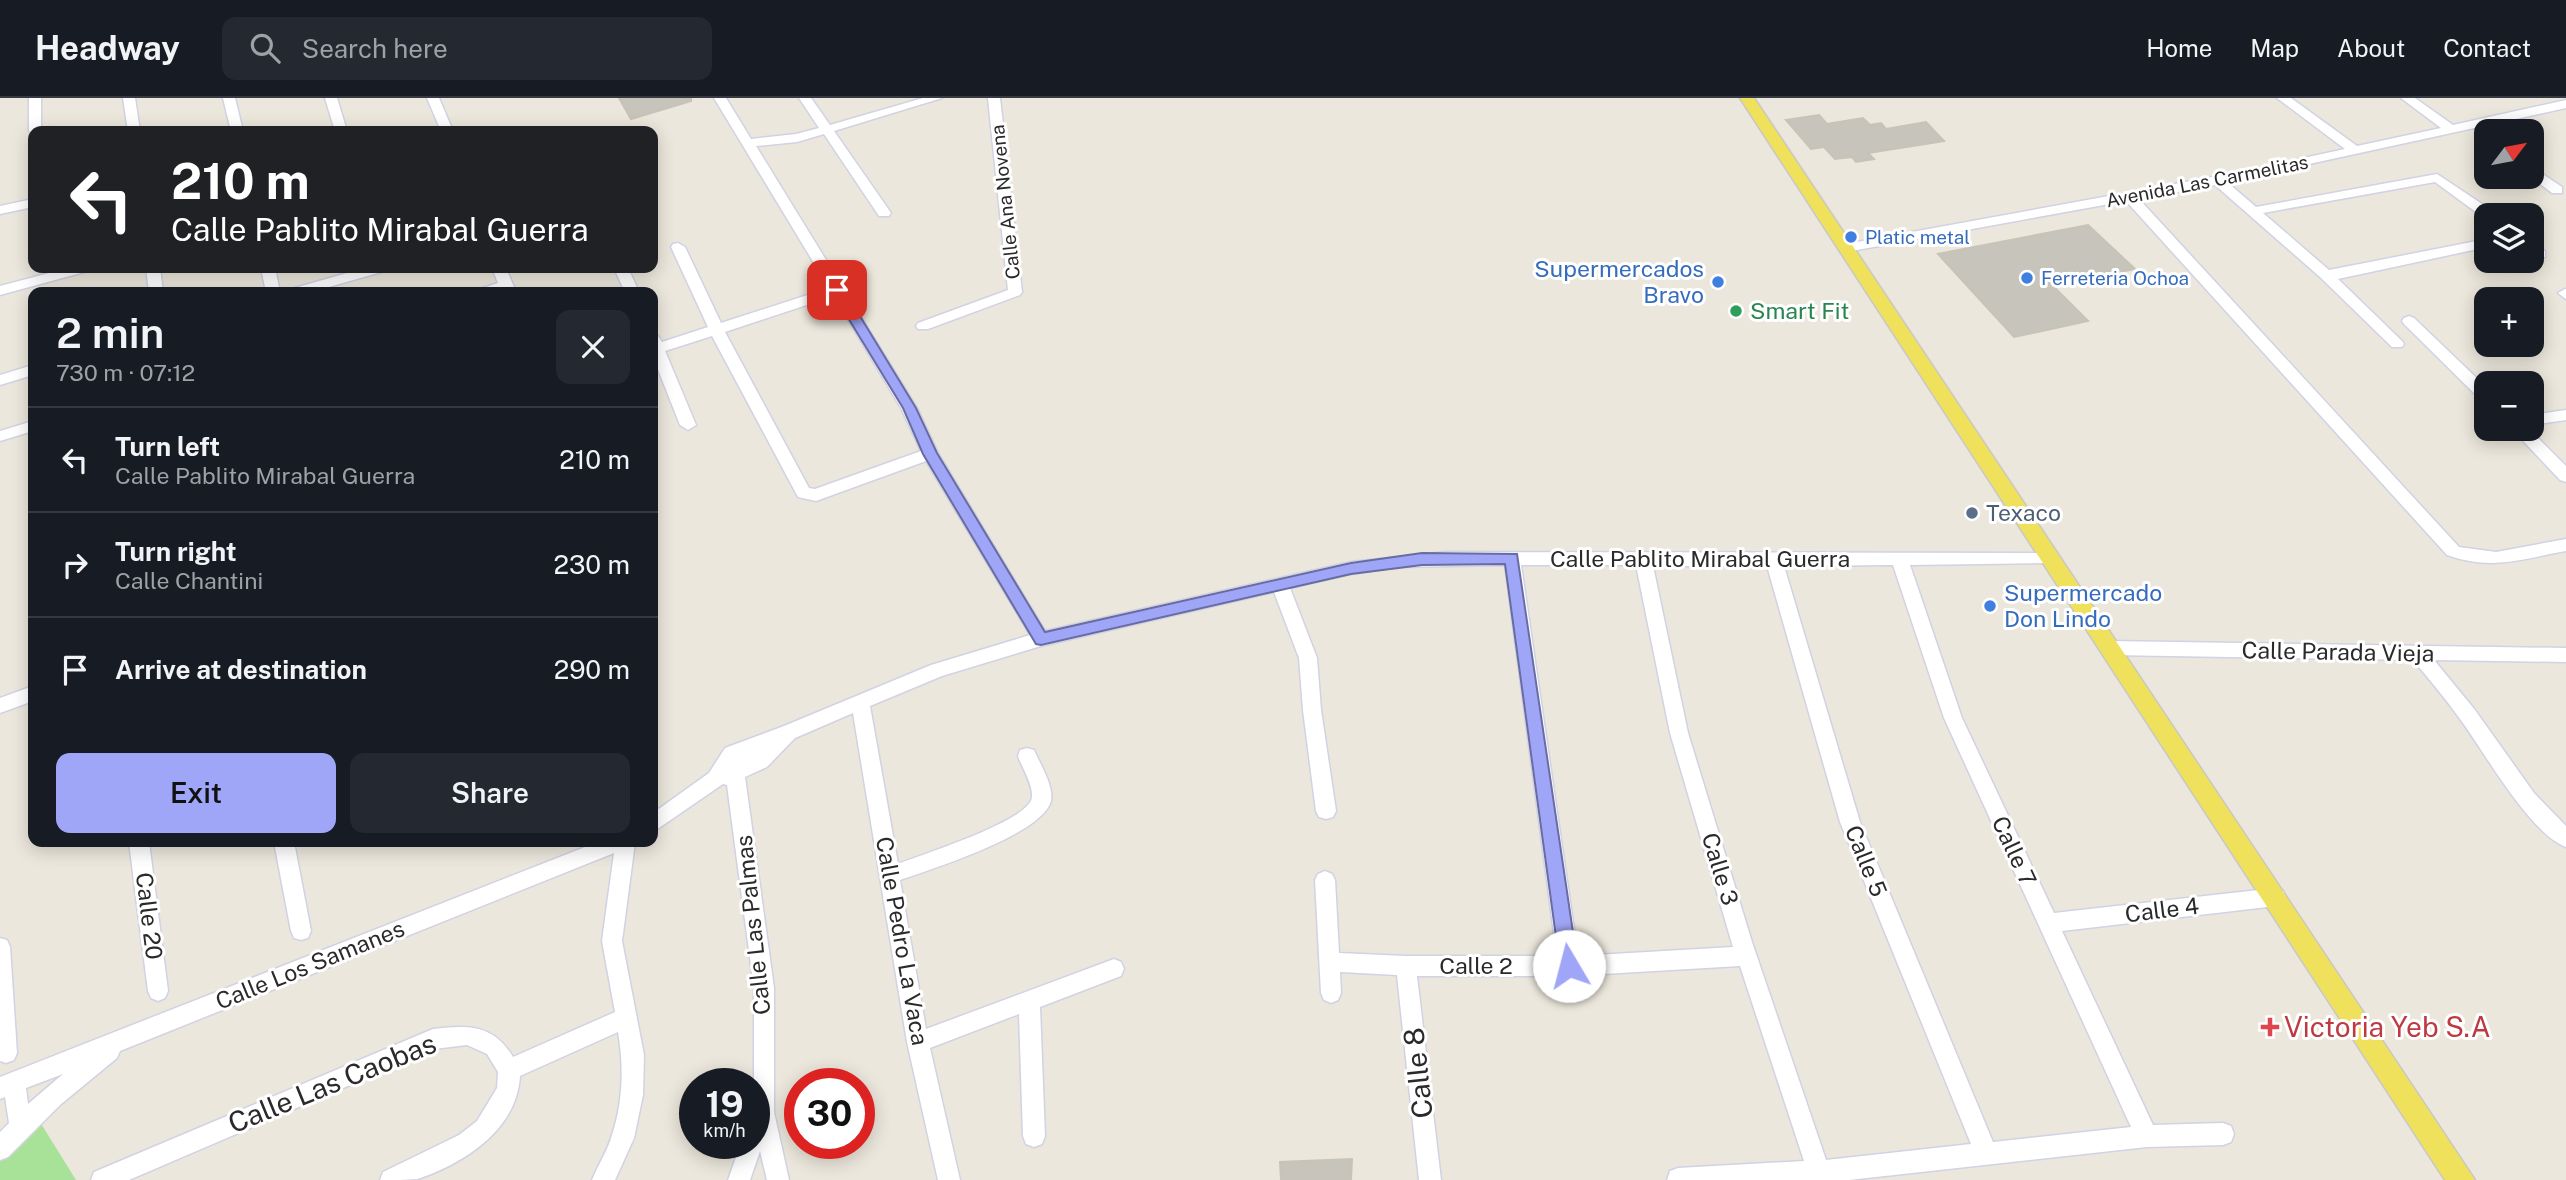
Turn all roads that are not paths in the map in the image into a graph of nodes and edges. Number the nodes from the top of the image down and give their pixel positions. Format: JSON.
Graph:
{"nodes":[{"id":1,"x":35,"y":98,"type":"edge"},
{"id":2,"x":129,"y":98,"type":"edge"},
{"id":3,"x":229,"y":98,"type":"edge"},
{"id":4,"x":331,"y":98,"type":"edge"},
{"id":5,"x":433,"y":98,"type":"edge"},
{"id":6,"x":720,"y":98,"type":"edge"},
{"id":7,"x":805,"y":98,"type":"edge"},
{"id":8,"x":936,"y":98,"type":"edge"},
{"id":9,"x":994,"y":98,"type":"edge"},
{"id":10,"x":1747,"y":98,"type":"edge"},
{"id":11,"x":2283,"y":98,"type":"edge"},
{"id":12,"x":2407,"y":98,"type":"edge"},
{"id":13,"x":2526,"y":98,"type":"edge"},
{"id":14,"x":914,"y":101,"type":"edge"},
{"id":15,"x":2559,"y":108,"type":"edge"},
{"id":16,"x":2473,"y":125,"type":"joint"},
{"id":17,"x":34,"y":126,"type":"edge"},
{"id":18,"x":133,"y":126,"type":"edge"},
{"id":19,"x":236,"y":126,"type":"edge"},
{"id":20,"x":339,"y":126,"type":"edge"},
{"id":21,"x":445,"y":126,"type":"edge"},
{"id":22,"x":827,"y":130,"type":"junction"},
{"id":23,"x":2452,"y":130,"type":"junction"},
{"id":24,"x":797,"y":138,"type":"junction"},
{"id":25,"x":748,"y":143,"type":"junction"},
{"id":26,"x":2356,"y":151,"type":"junction"},
{"id":27,"x":758,"y":159,"type":"junction"},
{"id":28,"x":2221,"y":179,"type":"junction"},
{"id":29,"x":2544,"y":180,"type":"edge"},
{"id":30,"x":2557,"y":190,"type":"dead end"},
{"id":31,"x":2129,"y":196,"type":"junction"},
{"id":32,"x":28,"y":204,"type":"edge"},
{"id":33,"x":2474,"y":204,"type":"edge"},
{"id":34,"x":0,"y":210,"type":"edge"},
{"id":35,"x":2255,"y":211,"type":"junction"},
{"id":36,"x":884,"y":213,"type":"dead end"},
{"id":37,"x":2474,"y":246,"type":"edge"},
{"id":38,"x":678,"y":247,"type":"dead end"},
{"id":39,"x":1846,"y":248,"type":"junction"},
{"id":40,"x":64,"y":273,"type":"edge"},
{"id":41,"x":362,"y":273,"type":"edge"},
{"id":42,"x":2325,"y":274,"type":"junction"},
{"id":43,"x":314,"y":287,"type":"edge"},
{"id":44,"x":0,"y":290,"type":"edge"},
{"id":45,"x":837,"y":290,"type":"junction"},
{"id":46,"x":2409,"y":321,"type":"dead end"},
{"id":47,"x":923,"y":326,"type":"dead end"},
{"id":48,"x":716,"y":330,"type":"junction"},
{"id":49,"x":658,"y":343,"type":"edge"},
{"id":50,"x":2397,"y":344,"type":"dead end"},
{"id":51,"x":658,"y":351,"type":"edge"},
{"id":52,"x":28,"y":372,"type":"edge"},
{"id":53,"x":0,"y":380,"type":"edge"},
{"id":54,"x":2474,"y":384,"type":"edge"},
{"id":55,"x":2566,"y":415,"type":"edge"},
{"id":56,"x":2544,"y":418,"type":"edge"},
{"id":57,"x":688,"y":425,"type":"dead end"},
{"id":58,"x":28,"y":428,"type":"edge"},
{"id":59,"x":0,"y":436,"type":"edge"},
{"id":60,"x":2532,"y":441,"type":"edge"},
{"id":61,"x":930,"y":454,"type":"junction"},
{"id":62,"x":2566,"y":476,"type":"edge"},
{"id":63,"x":2566,"y":545,"type":"edge"},
{"id":64,"x":2050,"y":557,"type":"junction"},
{"id":65,"x":1512,"y":558,"type":"junction"},
{"id":66,"x":1899,"y":558,"type":"junction"},
{"id":67,"x":1643,"y":560,"type":"junction"},
{"id":68,"x":1774,"y":560,"type":"junction"},
{"id":69,"x":1280,"y":584,"type":"junction"},
{"id":70,"x":1041,"y":639,"type":"junction"},
{"id":71,"x":2111,"y":648,"type":"junction"},
{"id":72,"x":2418,"y":653,"type":"junction"},
{"id":73,"x":2566,"y":655,"type":"edge"},
{"id":74,"x":28,"y":695,"type":"edge"},
{"id":75,"x":860,"y":701,"type":"junction"},
{"id":76,"x":0,"y":706,"type":"edge"},
{"id":77,"x":1027,"y":756,"type":"dead end"},
{"id":78,"x":728,"y":769,"type":"junction"},
{"id":79,"x":1326,"y":811,"type":"dead end"},
{"id":80,"x":658,"y":820,"type":"edge"},
{"id":81,"x":2566,"y":838,"type":"edge"},
{"id":82,"x":140,"y":847,"type":"edge"},
{"id":83,"x":285,"y":847,"type":"edge"},
{"id":84,"x":607,"y":847,"type":"edge"},
{"id":85,"x":624,"y":847,"type":"edge"},
{"id":86,"x":891,"y":875,"type":"junction"},
{"id":87,"x":1325,"y":880,"type":"dead end"},
{"id":88,"x":2276,"y":897,"type":"junction"},
{"id":89,"x":2048,"y":923,"type":"junction"},
{"id":90,"x":301,"y":932,"type":"dead end"},
{"id":91,"x":0,"y":947,"type":"edge"},
{"id":92,"x":1747,"y":956,"type":"junction"},
{"id":93,"x":1330,"y":962,"type":"junction"},
{"id":94,"x":1406,"y":966,"type":"junction"},
{"id":95,"x":1569,"y":966,"type":"junction"},
{"id":96,"x":1114,"y":969,"type":"dead end"},
{"id":97,"x":158,"y":991,"type":"dead end"},
{"id":98,"x":1331,"y":993,"type":"dead end"},
{"id":99,"x":1029,"y":1000,"type":"junction"},
{"id":100,"x":627,"y":1017,"type":"junction"},
{"id":101,"x":127,"y":1038,"type":"junction"},
{"id":102,"x":918,"y":1042,"type":"junction"},
{"id":103,"x":6,"y":1053,"type":"dead end"},
{"id":104,"x":763,"y":1068,"type":"edge"},
{"id":105,"x":509,"y":1070,"type":"junction"},
{"id":106,"x":7,"y":1085,"type":"edge"},
{"id":107,"x":21,"y":1126,"type":"junction"},
{"id":108,"x":2223,"y":1134,"type":"dead end"},
{"id":109,"x":1034,"y":1136,"type":"dead end"},
{"id":110,"x":2147,"y":1136,"type":"junction"},
{"id":111,"x":770,"y":1144,"type":"edge"},
{"id":112,"x":0,"y":1149,"type":"edge"},
{"id":113,"x":1986,"y":1153,"type":"junction"},
{"id":114,"x":746,"y":1159,"type":"edge"},
{"id":115,"x":1819,"y":1172,"type":"junction"},
{"id":116,"x":102,"y":1180,"type":"edge"},
{"id":117,"x":391,"y":1180,"type":"edge"},
{"id":118,"x":603,"y":1180,"type":"edge"},
{"id":119,"x":739,"y":1180,"type":"edge"},
{"id":120,"x":778,"y":1180,"type":"edge"},
{"id":121,"x":949,"y":1180,"type":"edge"},
{"id":122,"x":1430,"y":1180,"type":"edge"},
{"id":123,"x":1678,"y":1180,"type":"edge"},
{"id":124,"x":2461,"y":1180,"type":"edge"}],
"edges":[{"from":1,"to":17,"type":"street"},
{"from":2,"to":18,"type":"street"},
{"from":3,"to":19,"type":"street"},
{"from":4,"to":20,"type":"street"},
{"from":5,"to":21,"type":"street"},
{"from":6,"to":25,"type":"street"},
{"from":7,"to":22,"type":"street"},
{"from":8,"to":14,"type":"street"},
{"from":9,"to":47,"type":"street","name":"Calle Ana Novena"},
{"from":10,"to":39,"type":"main road"},
{"from":11,"to":26,"type":"street"},
{"from":12,"to":23,"type":"street"},
{"from":13,"to":15,"type":"street"},
{"from":14,"to":22,"type":"street"},
{"from":15,"to":16,"type":"street","name":"Avenida Las Carmelitas"},
{"from":16,"to":23,"type":"street","name":"Avenida Las Carmelitas"},
{"from":22,"to":24,"type":"street"},
{"from":22,"to":36,"type":"street"},
{"from":23,"to":26,"type":"street","name":"Avenida Las Carmelitas"},
{"from":24,"to":25,"type":"street"},
{"from":24,"to":27,"type":"street"},
{"from":25,"to":27,"type":"street"},
{"from":26,"to":28,"type":"street","name":"Avenida Las Carmelitas"},
{"from":27,"to":45,"type":"street"},
{"from":28,"to":31,"type":"street","name":"Avenida Las Carmelitas"},
{"from":28,"to":35,"type":"street"},
{"from":29,"to":30,"type":"street"},
{"from":31,"to":39,"type":"street","name":"Avenida Las Carmelitas"},
{"from":31,"to":63,"type":"street"},
{"from":32,"to":34,"type":"street"},
{"from":33,"to":35,"type":"street"},
{"from":35,"to":42,"type":"street"},
{"from":37,"to":42,"type":"street"},
{"from":38,"to":48,"type":"street"},
{"from":39,"to":64,"type":"main road"},
{"from":40,"to":44,"type":"street"},
{"from":41,"to":43,"type":"street"},
{"from":42,"to":50,"type":"street"},
{"from":45,"to":48,"type":"street"},
{"from":45,"to":61,"type":"street"},
{"from":46,"to":54,"type":"street"},
{"from":48,"to":49,"type":"street"},
{"from":48,"to":61,"type":"street"},
{"from":51,"to":57,"type":"street"},
{"from":52,"to":53,"type":"street"},
{"from":55,"to":56,"type":"street"},
{"from":58,"to":59,"type":"street"},
{"from":60,"to":62,"type":"street"},
{"from":61,"to":70,"type":"street"},
{"from":64,"to":66,"type":"street","name":"Calle Pablito Mirabal Guerra"},
{"from":64,"to":71,"type":"main road"},
{"from":65,"to":67,"type":"street","name":"Calle Pablito Mirabal Guerra"},
{"from":65,"to":69,"type":"street","name":"Calle Pablito Mirabal Guerra"},
{"from":65,"to":95,"type":"street"},
{"from":66,"to":68,"type":"street","name":"Calle Pablito Mirabal Guerra"},
{"from":66,"to":89,"type":"street","name":"Calle 7"},
{"from":67,"to":68,"type":"street","name":"Calle Pablito Mirabal Guerra"},
{"from":67,"to":92,"type":"street","name":"Calle 3"},
{"from":68,"to":113,"type":"street","name":"Calle 5"},
{"from":69,"to":70,"type":"street","name":"Calle Pablito Mirabal Guerra"},
{"from":69,"to":79,"type":"street"},
{"from":70,"to":75,"type":"street","name":"Calle Pablito Mirabal Guerra"},
{"from":71,"to":72,"type":"street","name":"Calle Parada Vieja"},
{"from":71,"to":88,"type":"main road"},
{"from":72,"to":73,"type":"street","name":"Calle Parada Vieja"},
{"from":72,"to":81,"type":"street"},
{"from":74,"to":76,"type":"street"},
{"from":75,"to":78,"type":"street","name":"Calle Pablito Mirabal Guerra"},
{"from":75,"to":86,"type":"street","name":"Calle Pedro La Vaca"},
{"from":77,"to":86,"type":"street"},
{"from":78,"to":80,"type":"street"},
{"from":78,"to":104,"type":"street","name":"Calle Las Palmas"},
{"from":82,"to":97,"type":"street","name":"Calle 20"},
{"from":83,"to":90,"type":"street"},
{"from":84,"to":101,"type":"street","name":"Calle Los Samanes"},
{"from":85,"to":100,"type":"street"},
{"from":86,"to":102,"type":"street","name":"Calle Pedro La Vaca"},
{"from":87,"to":93,"type":"street"},
{"from":88,"to":89,"type":"street","name":"Calle 4"},
{"from":88,"to":124,"type":"main road"},
{"from":89,"to":110,"type":"street","name":"Calle 7"},
{"from":91,"to":103,"type":"street"},
{"from":92,"to":95,"type":"street","name":"Calle 2"},
{"from":92,"to":115,"type":"street","name":"Calle 3"},
{"from":93,"to":94,"type":"street","name":"Calle 2"},
{"from":93,"to":98,"type":"street"},
{"from":94,"to":95,"type":"street","name":"Calle 2"},
{"from":94,"to":122,"type":"street","name":"Calle 8"},
{"from":96,"to":99,"type":"street"},
{"from":99,"to":102,"type":"street"},
{"from":99,"to":109,"type":"street"},
{"from":100,"to":105,"type":"street"},
{"from":100,"to":118,"type":"street"},
{"from":101,"to":106,"type":"street","name":"Calle Los Samanes"},
{"from":101,"to":107,"type":"street"},
{"from":102,"to":121,"type":"street","name":"Calle Pedro La Vaca"},
{"from":105,"to":116,"type":"street","name":"Calle Las Caobas"},
{"from":105,"to":117,"type":"street"},
{"from":106,"to":107,"type":"street"},
{"from":107,"to":112,"type":"street"},
{"from":108,"to":110,"type":"street"},
{"from":110,"to":113,"type":"street"},
{"from":111,"to":120,"type":"street"},
{"from":113,"to":115,"type":"street"},
{"from":114,"to":119,"type":"street"},
{"from":115,"to":123,"type":"street"}]}
